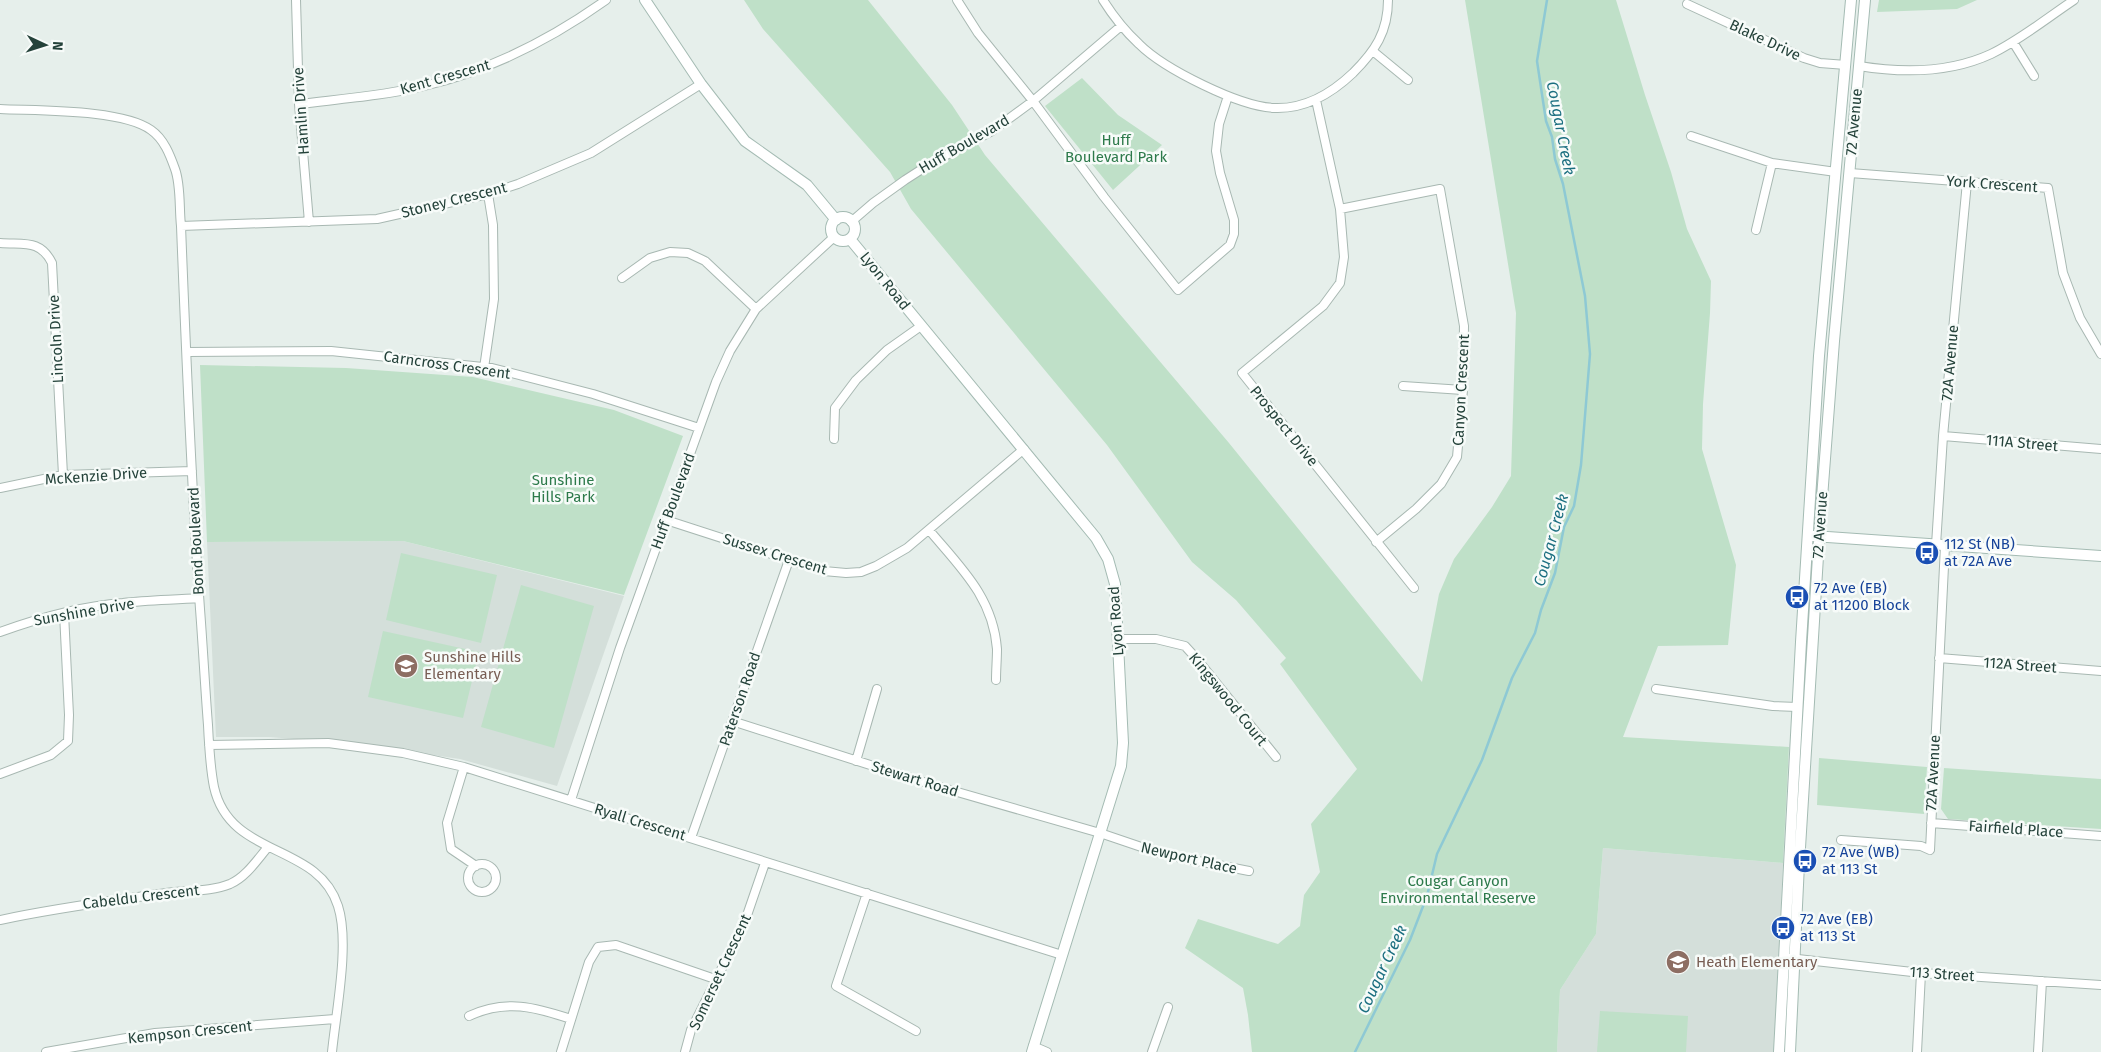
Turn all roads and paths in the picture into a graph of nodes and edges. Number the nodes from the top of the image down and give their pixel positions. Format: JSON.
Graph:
{"nodes":[{"id":1,"x":296,"y":0,"type":"edge"},
{"id":2,"x":606,"y":0,"type":"edge"},
{"id":3,"x":645,"y":0,"type":"edge"},
{"id":4,"x":957,"y":0,"type":"edge"},
{"id":5,"x":1103,"y":0,"type":"edge"},
{"id":6,"x":1388,"y":0,"type":"edge"},
{"id":7,"x":1851,"y":0,"type":"edge"},
{"id":8,"x":1865,"y":0,"type":"edge"},
{"id":9,"x":2074,"y":0,"type":"edge"},
{"id":10,"x":1687,"y":4,"type":"dead end"},
{"id":11,"x":1121,"y":26,"type":"junction"},
{"id":12,"x":2013,"y":42,"type":"junction"},
{"id":13,"x":1374,"y":52,"type":"junction"},
{"id":14,"x":1846,"y":65,"type":"junction"},
{"id":15,"x":1859,"y":66,"type":"junction"},
{"id":16,"x":2034,"y":76,"type":"dead end"},
{"id":17,"x":1408,"y":80,"type":"dead end"},
{"id":18,"x":701,"y":84,"type":"junction"},
{"id":19,"x":1228,"y":96,"type":"junction"},
{"id":20,"x":1316,"y":100,"type":"junction"},
{"id":21,"x":1033,"y":101,"type":"junction"},
{"id":22,"x":299,"y":104,"type":"junction"},
{"id":23,"x":0,"y":109,"type":"edge"},
{"id":24,"x":1691,"y":136,"type":"dead end"},
{"id":25,"x":1772,"y":163,"type":"junction"},
{"id":26,"x":1836,"y":172,"type":"junction"},
{"id":27,"x":1850,"y":173,"type":"junction"},
{"id":28,"x":1967,"y":182,"type":"junction"},
{"id":29,"x":488,"y":194,"type":"junction"},
{"id":30,"x":1340,"y":209,"type":"junction"},
{"id":31,"x":836,"y":220,"type":"junction"},
{"id":32,"x":309,"y":222,"type":"junction"},
{"id":33,"x":851,"y":222,"type":"junction"},
{"id":34,"x":181,"y":226,"type":"junction"},
{"id":35,"x":1756,"y":230,"type":"dead end"},
{"id":36,"x":834,"y":237,"type":"junction"},
{"id":37,"x":850,"y":239,"type":"junction"},
{"id":38,"x":0,"y":243,"type":"edge"},
{"id":39,"x":622,"y":278,"type":"dead end"},
{"id":40,"x":756,"y":309,"type":"junction"},
{"id":41,"x":921,"y":326,"type":"junction"},
{"id":42,"x":187,"y":352,"type":"junction"},
{"id":43,"x":2101,"y":354,"type":"edge"},
{"id":44,"x":484,"y":368,"type":"junction"},
{"id":45,"x":1402,"y":386,"type":"dead end"},
{"id":46,"x":1462,"y":390,"type":"junction"},
{"id":47,"x":699,"y":428,"type":"junction"},
{"id":48,"x":1943,"y":436,"type":"junction"},
{"id":49,"x":834,"y":439,"type":"dead end"},
{"id":50,"x":1024,"y":449,"type":"junction"},
{"id":51,"x":2101,"y":449,"type":"edge"},
{"id":52,"x":192,"y":471,"type":"junction"},
{"id":53,"x":63,"y":475,"type":"junction"},
{"id":54,"x":0,"y":488,"type":"edge"},
{"id":55,"x":666,"y":520,"type":"junction"},
{"id":56,"x":929,"y":530,"type":"junction"},
{"id":57,"x":1807,"y":535,"type":"junction"},
{"id":58,"x":1819,"y":537,"type":"junction"},
{"id":59,"x":1376,"y":542,"type":"junction"},
{"id":60,"x":1940,"y":545,"type":"junction"},
{"id":61,"x":2101,"y":556,"type":"edge"},
{"id":62,"x":789,"y":560,"type":"junction"},
{"id":63,"x":1414,"y":588,"type":"dead end"},
{"id":64,"x":199,"y":598,"type":"junction"},
{"id":65,"x":64,"y":613,"type":"junction"},
{"id":66,"x":0,"y":632,"type":"edge"},
{"id":67,"x":1118,"y":639,"type":"junction"},
{"id":68,"x":1939,"y":658,"type":"junction"},
{"id":69,"x":2101,"y":671,"type":"edge"},
{"id":70,"x":996,"y":680,"type":"dead end"},
{"id":71,"x":877,"y":689,"type":"dead end"},
{"id":72,"x":1656,"y":689,"type":"dead end"},
{"id":73,"x":1797,"y":707,"type":"junction"},
{"id":74,"x":732,"y":721,"type":"junction"},
{"id":75,"x":209,"y":744,"type":"junction"},
{"id":76,"x":1276,"y":758,"type":"dead end"},
{"id":77,"x":856,"y":761,"type":"junction"},
{"id":78,"x":464,"y":767,"type":"junction"},
{"id":79,"x":0,"y":774,"type":"edge"},
{"id":80,"x":571,"y":800,"type":"junction"},
{"id":81,"x":1931,"y":823,"type":"junction"},
{"id":82,"x":1100,"y":833,"type":"junction"},
{"id":83,"x":2101,"y":836,"type":"edge"},
{"id":84,"x":691,"y":838,"type":"junction"},
{"id":85,"x":1841,"y":840,"type":"dead end"},
{"id":86,"x":268,"y":846,"type":"junction"},
{"id":87,"x":765,"y":863,"type":"junction"},
{"id":88,"x":476,"y":866,"type":"dead end"},
{"id":89,"x":1249,"y":872,"type":"dead end"},
{"id":90,"x":867,"y":893,"type":"junction"},
{"id":91,"x":0,"y":920,"type":"edge"},
{"id":92,"x":1062,"y":955,"type":"junction"},
{"id":93,"x":1784,"y":958,"type":"junction"},
{"id":94,"x":1796,"y":959,"type":"junction"},
{"id":95,"x":1921,"y":973,"type":"junction"},
{"id":96,"x":715,"y":979,"type":"junction"},
{"id":97,"x":2042,"y":981,"type":"junction"},
{"id":98,"x":2101,"y":985,"type":"edge"},
{"id":99,"x":1168,"y":1007,"type":"dead end"},
{"id":100,"x":469,"y":1016,"type":"dead end"},
{"id":101,"x":335,"y":1019,"type":"junction"},
{"id":102,"x":571,"y":1019,"type":"junction"},
{"id":103,"x":916,"y":1031,"type":"dead end"},
{"id":104,"x":1033,"y":1049,"type":"edge"},
{"id":105,"x":46,"y":1052,"type":"edge"},
{"id":106,"x":332,"y":1052,"type":"edge"},
{"id":107,"x":561,"y":1052,"type":"edge"},
{"id":108,"x":685,"y":1052,"type":"edge"},
{"id":109,"x":1047,"y":1052,"type":"edge"},
{"id":110,"x":1152,"y":1052,"type":"edge"},
{"id":111,"x":1779,"y":1052,"type":"edge"},
{"id":112,"x":1790,"y":1052,"type":"edge"},
{"id":113,"x":1917,"y":1052,"type":"edge"},
{"id":114,"x":2038,"y":1052,"type":"edge"}],
"edges":[{"from":1,"to":22,"type":"street","name":"Hamlin Drive"},
{"from":2,"to":22,"type":"street","name":"Kent Crescent"},
{"from":3,"to":18,"type":"main road"},
{"from":4,"to":21,"type":"street"},
{"from":5,"to":11,"type":"street"},
{"from":6,"to":13,"type":"street"},
{"from":7,"to":14,"type":"main road","name":"72 Avenue"},
{"from":8,"to":15,"type":"main road","name":"72 Avenue"},
{"from":9,"to":12,"type":"street"},
{"from":10,"to":14,"type":"street","name":"Blake Drive"},
{"from":11,"to":19,"type":"street"},
{"from":11,"to":21,"type":"street","name":"Huff Boulevard"},
{"from":12,"to":15,"type":"street"},
{"from":12,"to":16,"type":"street"},
{"from":13,"to":17,"type":"street"},
{"from":13,"to":20,"type":"street"},
{"from":14,"to":26,"type":"main road","name":"72 Avenue"},
{"from":15,"to":27,"type":"main road","name":"72 Avenue"},
{"from":18,"to":29,"type":"street","name":"Stoney Crescent"},
{"from":18,"to":31,"type":"main road"},
{"from":19,"to":20,"type":"street"},
{"from":19,"to":21,"type":"street"},
{"from":20,"to":30,"type":"street","name":"Prospect Drive"},
{"from":21,"to":33,"type":"street","name":"Huff Boulevard"},
{"from":22,"to":32,"type":"street","name":"Hamlin Drive"},
{"from":23,"to":34,"type":"street","name":"Bond Boulevard"},
{"from":24,"to":25,"type":"street"},
{"from":25,"to":26,"type":"street"},
{"from":25,"to":35,"type":"street"},
{"from":26,"to":57,"type":"main road","name":"72 Avenue"},
{"from":27,"to":28,"type":"street","name":"York Crescent"},
{"from":27,"to":58,"type":"main road","name":"72 Avenue"},
{"from":28,"to":43,"type":"street","name":"York Crescent"},
{"from":28,"to":48,"type":"street","name":"72A Avenue"},
{"from":29,"to":32,"type":"street","name":"Stoney Crescent"},
{"from":29,"to":44,"type":"street"},
{"from":30,"to":46,"type":"street","name":"Canyon Crescent"},
{"from":30,"to":59,"type":"street","name":"Prospect Drive"},
{"from":31,"to":33,"type":"main road"},
{"from":31,"to":36,"type":"main road"},
{"from":32,"to":34,"type":"street","name":"Stoney Crescent"},
{"from":33,"to":37,"type":"main road"},
{"from":34,"to":42,"type":"street","name":"Bond Boulevard"},
{"from":36,"to":37,"type":"main road"},
{"from":36,"to":40,"type":"street","name":"Huff Boulevard"},
{"from":37,"to":41,"type":"main road","name":"Lyon Road"},
{"from":38,"to":53,"type":"street","name":"Lincoln Drive"},
{"from":39,"to":40,"type":"street"},
{"from":40,"to":47,"type":"street","name":"Huff Boulevard"},
{"from":41,"to":49,"type":"street"},
{"from":41,"to":50,"type":"main road","name":"Lyon Road"},
{"from":42,"to":44,"type":"street","name":"Carncross Crescent"},
{"from":42,"to":52,"type":"street","name":"Bond Boulevard"},
{"from":44,"to":47,"type":"street","name":"Carncross Crescent"},
{"from":45,"to":46,"type":"street"},
{"from":46,"to":59,"type":"street","name":"Canyon Crescent"},
{"from":47,"to":55,"type":"street","name":"Huff Boulevard"},
{"from":48,"to":51,"type":"street","name":"111A Street"},
{"from":48,"to":60,"type":"street","name":"72A Avenue"},
{"from":50,"to":56,"type":"street","name":"Sussex Crescent"},
{"from":50,"to":67,"type":"main road","name":"Lyon Road"},
{"from":52,"to":53,"type":"street","name":"McKenzie Drive"},
{"from":52,"to":64,"type":"street","name":"Bond Boulevard"},
{"from":53,"to":54,"type":"street","name":"McKenzie Drive"},
{"from":55,"to":62,"type":"street","name":"Sussex Crescent"},
{"from":55,"to":80,"type":"street","name":"Huff Boulevard"},
{"from":56,"to":62,"type":"street","name":"Sussex Crescent"},
{"from":56,"to":70,"type":"street"},
{"from":57,"to":58,"type":"main road"},
{"from":57,"to":73,"type":"main road","name":"72 Avenue"},
{"from":58,"to":60,"type":"main road"},
{"from":58,"to":94,"type":"main road","name":"72 Avenue"},
{"from":59,"to":63,"type":"street","name":"Prospect Drive"},
{"from":60,"to":61,"type":"main road"},
{"from":60,"to":68,"type":"street","name":"72A Avenue"},
{"from":62,"to":74,"type":"street","name":"Paterson Road"},
{"from":64,"to":65,"type":"street","name":"Sunshine Drive"},
{"from":64,"to":75,"type":"street","name":"Bond Boulevard"},
{"from":65,"to":66,"type":"street","name":"Sunshine Drive"},
{"from":65,"to":79,"type":"street"},
{"from":67,"to":76,"type":"street","name":"Kingswood Court"},
{"from":67,"to":82,"type":"main road","name":"Lyon Road"},
{"from":68,"to":69,"type":"street","name":"112A Street"},
{"from":68,"to":81,"type":"street","name":"72A Avenue"},
{"from":71,"to":77,"type":"street"},
{"from":72,"to":73,"type":"street"},
{"from":73,"to":93,"type":"main road","name":"72 Avenue"},
{"from":74,"to":77,"type":"street","name":"Stewart Road"},
{"from":74,"to":84,"type":"street","name":"Paterson Road"},
{"from":75,"to":78,"type":"street","name":"Ryall Crescent"},
{"from":75,"to":86,"type":"street","name":"Bond Boulevard"},
{"from":77,"to":82,"type":"street","name":"Stewart Road"},
{"from":78,"to":80,"type":"street","name":"Ryall Crescent"},
{"from":78,"to":88,"type":"street"},
{"from":80,"to":84,"type":"street","name":"Ryall Crescent"},
{"from":81,"to":83,"type":"street","name":"Fairfield Place"},
{"from":81,"to":85,"type":"street","name":"72A Avenue"},
{"from":82,"to":89,"type":"street","name":"Newport Place"},
{"from":82,"to":92,"type":"main road","name":"Lyon Road"},
{"from":84,"to":87,"type":"street","name":"Ryall Crescent"},
{"from":86,"to":91,"type":"street","name":"Cabeldu Crescent"},
{"from":86,"to":101,"type":"street","name":"Bond Boulevard"},
{"from":87,"to":90,"type":"street","name":"Ryall Crescent"},
{"from":87,"to":96,"type":"street","name":"Somerset Crescent"},
{"from":90,"to":92,"type":"street","name":"Ryall Crescent"},
{"from":90,"to":103,"type":"street"},
{"from":92,"to":104,"type":"main road","name":"Lyon Road"},
{"from":93,"to":94,"type":"street","name":"113 Street"},
{"from":93,"to":111,"type":"main road","name":"72 Avenue"},
{"from":94,"to":95,"type":"street","name":"113 Street"},
{"from":94,"to":112,"type":"main road","name":"72 Avenue"},
{"from":95,"to":97,"type":"street","name":"113 Street"},
{"from":95,"to":113,"type":"street"},
{"from":96,"to":102,"type":"street"},
{"from":96,"to":108,"type":"street","name":"Somerset Crescent"},
{"from":97,"to":98,"type":"street","name":"113 Street"},
{"from":97,"to":114,"type":"street"},
{"from":99,"to":110,"type":"street"},
{"from":100,"to":102,"type":"street"},
{"from":101,"to":105,"type":"street","name":"Kempson Crescent"},
{"from":101,"to":106,"type":"street","name":"Bond Boulevard"},
{"from":102,"to":107,"type":"street"},
{"from":104,"to":109,"type":"street"}]}
